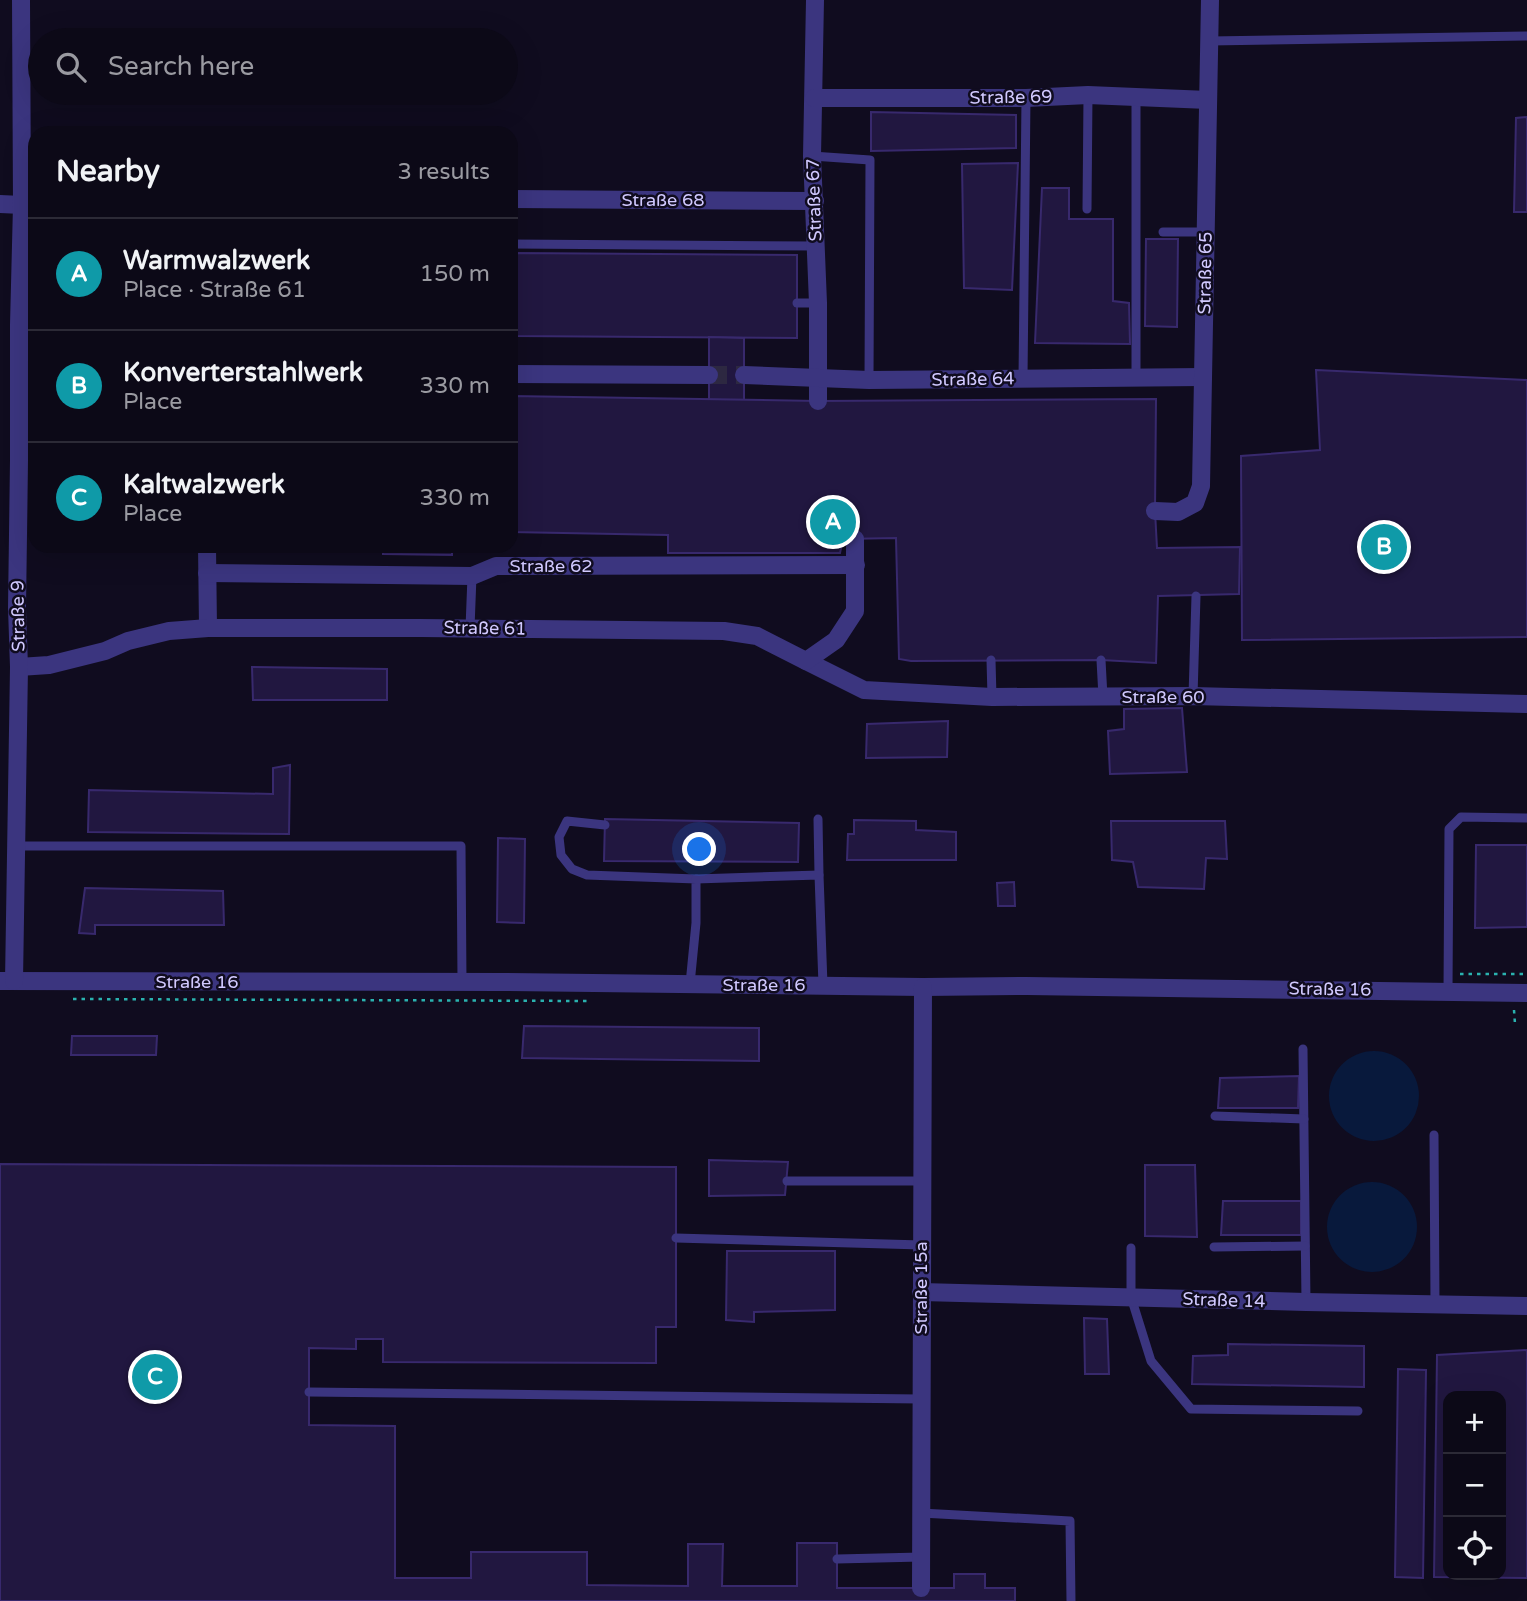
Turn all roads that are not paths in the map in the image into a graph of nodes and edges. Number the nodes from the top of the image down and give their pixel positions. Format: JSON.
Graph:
{"nodes":[{"id":1,"x":21,"y":0,"type":"edge"},
{"id":2,"x":815,"y":0,"type":"edge"},
{"id":3,"x":1210,"y":0,"type":"edge"},
{"id":4,"x":1527,"y":36,"type":"edge"},
{"id":5,"x":1210,"y":41,"type":"junction"},
{"id":6,"x":1088,"y":95,"type":"junction"},
{"id":7,"x":814,"y":98,"type":"junction"},
{"id":8,"x":1026,"y":98,"type":"junction"},
{"id":9,"x":1136,"y":98,"type":"junction"},
{"id":10,"x":1208,"y":100,"type":"junction"},
{"id":11,"x":812,"y":156,"type":"junction"},
{"id":12,"x":518,"y":199,"type":"edge"},
{"id":13,"x":815,"y":201,"type":"junction"},
{"id":14,"x":0,"y":204,"type":"edge"},
{"id":15,"x":22,"y":205,"type":"junction"},
{"id":16,"x":1087,"y":209,"type":"dead end"},
{"id":17,"x":1163,"y":232,"type":"dead end"},
{"id":18,"x":1206,"y":232,"type":"junction"},
{"id":19,"x":518,"y":244,"type":"edge"},
{"id":20,"x":816,"y":246,"type":"junction"},
{"id":21,"x":797,"y":303,"type":"dead end"},
{"id":22,"x":818,"y":303,"type":"junction"},
{"id":23,"x":27,"y":363,"type":"edge"},
{"id":24,"x":518,"y":374,"type":"edge"},
{"id":25,"x":709,"y":375,"type":"tunnel mouth"},
{"id":26,"x":744,"y":376,"type":"tunnel mouth"},
{"id":27,"x":1203,"y":377,"type":"junction"},
{"id":28,"x":1136,"y":378,"type":"junction"},
{"id":29,"x":818,"y":379,"type":"junction"},
{"id":30,"x":1023,"y":379,"type":"junction"},
{"id":31,"x":869,"y":380,"type":"junction"},
{"id":32,"x":818,"y":401,"type":"dead end"},
{"id":33,"x":1155,"y":511,"type":"dead end"},
{"id":34,"x":855,"y":538,"type":"dead end"},
{"id":35,"x":207,"y":553,"type":"edge"},
{"id":36,"x":856,"y":565,"type":"junction"},
{"id":37,"x":207,"y":573,"type":"junction"},
{"id":38,"x":472,"y":576,"type":"junction"},
{"id":39,"x":1196,"y":596,"type":"dead end"},
{"id":40,"x":208,"y":628,"type":"junction"},
{"id":41,"x":470,"y":628,"type":"junction"},
{"id":42,"x":991,"y":660,"type":"dead end"},
{"id":43,"x":1101,"y":660,"type":"dead end"},
{"id":44,"x":806,"y":661,"type":"junction"},
{"id":45,"x":19,"y":667,"type":"junction"},
{"id":46,"x":1103,"y":696,"type":"junction"},
{"id":47,"x":1193,"y":696,"type":"junction"},
{"id":48,"x":992,"y":697,"type":"junction"},
{"id":49,"x":1527,"y":704,"type":"edge"},
{"id":50,"x":1527,"y":818,"type":"edge"},
{"id":51,"x":818,"y":819,"type":"dead end"},
{"id":52,"x":605,"y":825,"type":"dead end"},
{"id":53,"x":16,"y":846,"type":"junction"},
{"id":54,"x":819,"y":875,"type":"junction"},
{"id":55,"x":695,"y":880,"type":"junction"},
{"id":56,"x":7,"y":981,"type":"edge"},
{"id":57,"x":462,"y":982,"type":"junction"},
{"id":58,"x":690,"y":984,"type":"junction"},
{"id":59,"x":823,"y":985,"type":"junction"},
{"id":60,"x":923,"y":987,"type":"junction"},
{"id":61,"x":1448,"y":991,"type":"junction"},
{"id":62,"x":1527,"y":993,"type":"edge"},
{"id":63,"x":1303,"y":1049,"type":"dead end"},
{"id":64,"x":1214,"y":1116,"type":"dead end"},
{"id":65,"x":1304,"y":1119,"type":"junction"},
{"id":66,"x":1434,"y":1135,"type":"dead end"},
{"id":67,"x":786,"y":1181,"type":"dead end"},
{"id":68,"x":922,"y":1181,"type":"junction"},
{"id":69,"x":676,"y":1238,"type":"dead end"},
{"id":70,"x":922,"y":1245,"type":"junction"},
{"id":71,"x":1306,"y":1246,"type":"junction"},
{"id":72,"x":1214,"y":1247,"type":"dead end"},
{"id":73,"x":1131,"y":1248,"type":"dead end"},
{"id":74,"x":921,"y":1292,"type":"junction"},
{"id":75,"x":1131,"y":1297,"type":"junction"},
{"id":76,"x":1306,"y":1302,"type":"junction"},
{"id":77,"x":1435,"y":1304,"type":"junction"},
{"id":78,"x":1527,"y":1306,"type":"edge"},
{"id":79,"x":309,"y":1392,"type":"dead end"},
{"id":80,"x":921,"y":1398,"type":"junction"},
{"id":81,"x":1358,"y":1411,"type":"dead end"},
{"id":82,"x":921,"y":1513,"type":"junction"},
{"id":83,"x":921,"y":1557,"type":"junction"},
{"id":84,"x":837,"y":1559,"type":"dead end"},
{"id":85,"x":922,"y":1588,"type":"dead end"},
{"id":86,"x":1071,"y":1601,"type":"edge"}],
"edges":[{"from":1,"to":15,"type":"street","name":"Straße 9"},
{"from":2,"to":7,"type":"street","name":"Straße 67"},
{"from":3,"to":5,"type":"street","name":"Straße 65"},
{"from":4,"to":5,"type":"lane"},
{"from":5,"to":10,"type":"street","name":"Straße 65"},
{"from":6,"to":8,"type":"street","name":"Straße 69"},
{"from":6,"to":9,"type":"street","name":"Straße 69"},
{"from":6,"to":16,"type":"lane"},
{"from":7,"to":8,"type":"street","name":"Straße 69"},
{"from":7,"to":11,"type":"street","name":"Straße 67"},
{"from":8,"to":30,"type":"lane"},
{"from":9,"to":10,"type":"street","name":"Straße 69"},
{"from":9,"to":28,"type":"lane"},
{"from":10,"to":18,"type":"street","name":"Straße 65"},
{"from":11,"to":13,"type":"street","name":"Straße 67"},
{"from":11,"to":31,"type":"lane"},
{"from":12,"to":13,"type":"street","name":"Straße 68"},
{"from":13,"to":20,"type":"street","name":"Straße 67"},
{"from":14,"to":15,"type":"street"},
{"from":15,"to":23,"type":"street","name":"Straße 9"},
{"from":17,"to":18,"type":"lane"},
{"from":18,"to":27,"type":"street","name":"Straße 65"},
{"from":19,"to":20,"type":"lane"},
{"from":20,"to":22,"type":"street","name":"Straße 67"},
{"from":21,"to":22,"type":"lane"},
{"from":22,"to":29,"type":"street","name":"Straße 67"},
{"from":23,"to":45,"type":"street","name":"Straße 9"},
{"from":24,"to":25,"type":"street"},
{"from":26,"to":29,"type":"street","name":"Straße 64"},
{"from":27,"to":28,"type":"street","name":"Straße 64"},
{"from":27,"to":33,"type":"street","name":"Straße 65"},
{"from":28,"to":30,"type":"street","name":"Straße 64"},
{"from":29,"to":31,"type":"street","name":"Straße 64"},
{"from":29,"to":32,"type":"street","name":"Straße 67"},
{"from":30,"to":31,"type":"street","name":"Straße 64"},
{"from":34,"to":36,"type":"street"},
{"from":35,"to":37,"type":"street"},
{"from":36,"to":38,"type":"street","name":"Straße 62"},
{"from":36,"to":44,"type":"street"},
{"from":37,"to":38,"type":"street","name":"Straße 62"},
{"from":37,"to":40,"type":"street"},
{"from":38,"to":41,"type":"lane"},
{"from":39,"to":47,"type":"lane"},
{"from":40,"to":41,"type":"street","name":"Straße 61"},
{"from":40,"to":45,"type":"street","name":"Straße 61"},
{"from":41,"to":44,"type":"street","name":"Straße 61"},
{"from":42,"to":48,"type":"lane"},
{"from":43,"to":46,"type":"lane"},
{"from":44,"to":48,"type":"street","name":"Straße 60"},
{"from":45,"to":53,"type":"street","name":"Straße 9"},
{"from":46,"to":47,"type":"street","name":"Straße 60"},
{"from":46,"to":48,"type":"street","name":"Straße 60"},
{"from":47,"to":49,"type":"street","name":"Straße 60"},
{"from":50,"to":61,"type":"lane"},
{"from":51,"to":54,"type":"lane"},
{"from":52,"to":55,"type":"lane"},
{"from":53,"to":56,"type":"street","name":"Straße 9"},
{"from":53,"to":57,"type":"lane"},
{"from":54,"to":55,"type":"lane"},
{"from":54,"to":59,"type":"lane"},
{"from":55,"to":58,"type":"lane"},
{"from":56,"to":57,"type":"street","name":"Straße 16"},
{"from":57,"to":58,"type":"street","name":"Straße 16"},
{"from":58,"to":59,"type":"street","name":"Straße 16"},
{"from":59,"to":60,"type":"street","name":"Straße 16"},
{"from":60,"to":61,"type":"street","name":"Straße 16"},
{"from":60,"to":68,"type":"street","name":"Straße 15a"},
{"from":61,"to":62,"type":"street","name":"Straße 16"},
{"from":63,"to":65,"type":"lane"},
{"from":64,"to":65,"type":"lane"},
{"from":65,"to":71,"type":"lane"},
{"from":66,"to":77,"type":"lane"},
{"from":67,"to":68,"type":"lane"},
{"from":68,"to":70,"type":"street","name":"Straße 15a"},
{"from":69,"to":70,"type":"lane"},
{"from":70,"to":74,"type":"street","name":"Straße 15a"},
{"from":71,"to":72,"type":"lane"},
{"from":71,"to":76,"type":"lane"},
{"from":73,"to":75,"type":"lane"},
{"from":74,"to":75,"type":"street","name":"Straße 14"},
{"from":74,"to":80,"type":"street","name":"Straße 15a"},
{"from":75,"to":76,"type":"street","name":"Straße 14"},
{"from":75,"to":81,"type":"lane"},
{"from":76,"to":77,"type":"street","name":"Straße 14"},
{"from":77,"to":78,"type":"street","name":"Straße 14"},
{"from":79,"to":80,"type":"lane"},
{"from":80,"to":82,"type":"street","name":"Straße 15a"},
{"from":82,"to":83,"type":"street","name":"Straße 15a"},
{"from":82,"to":86,"type":"lane"},
{"from":83,"to":84,"type":"lane"},
{"from":83,"to":85,"type":"street","name":"Straße 15a"}]}
